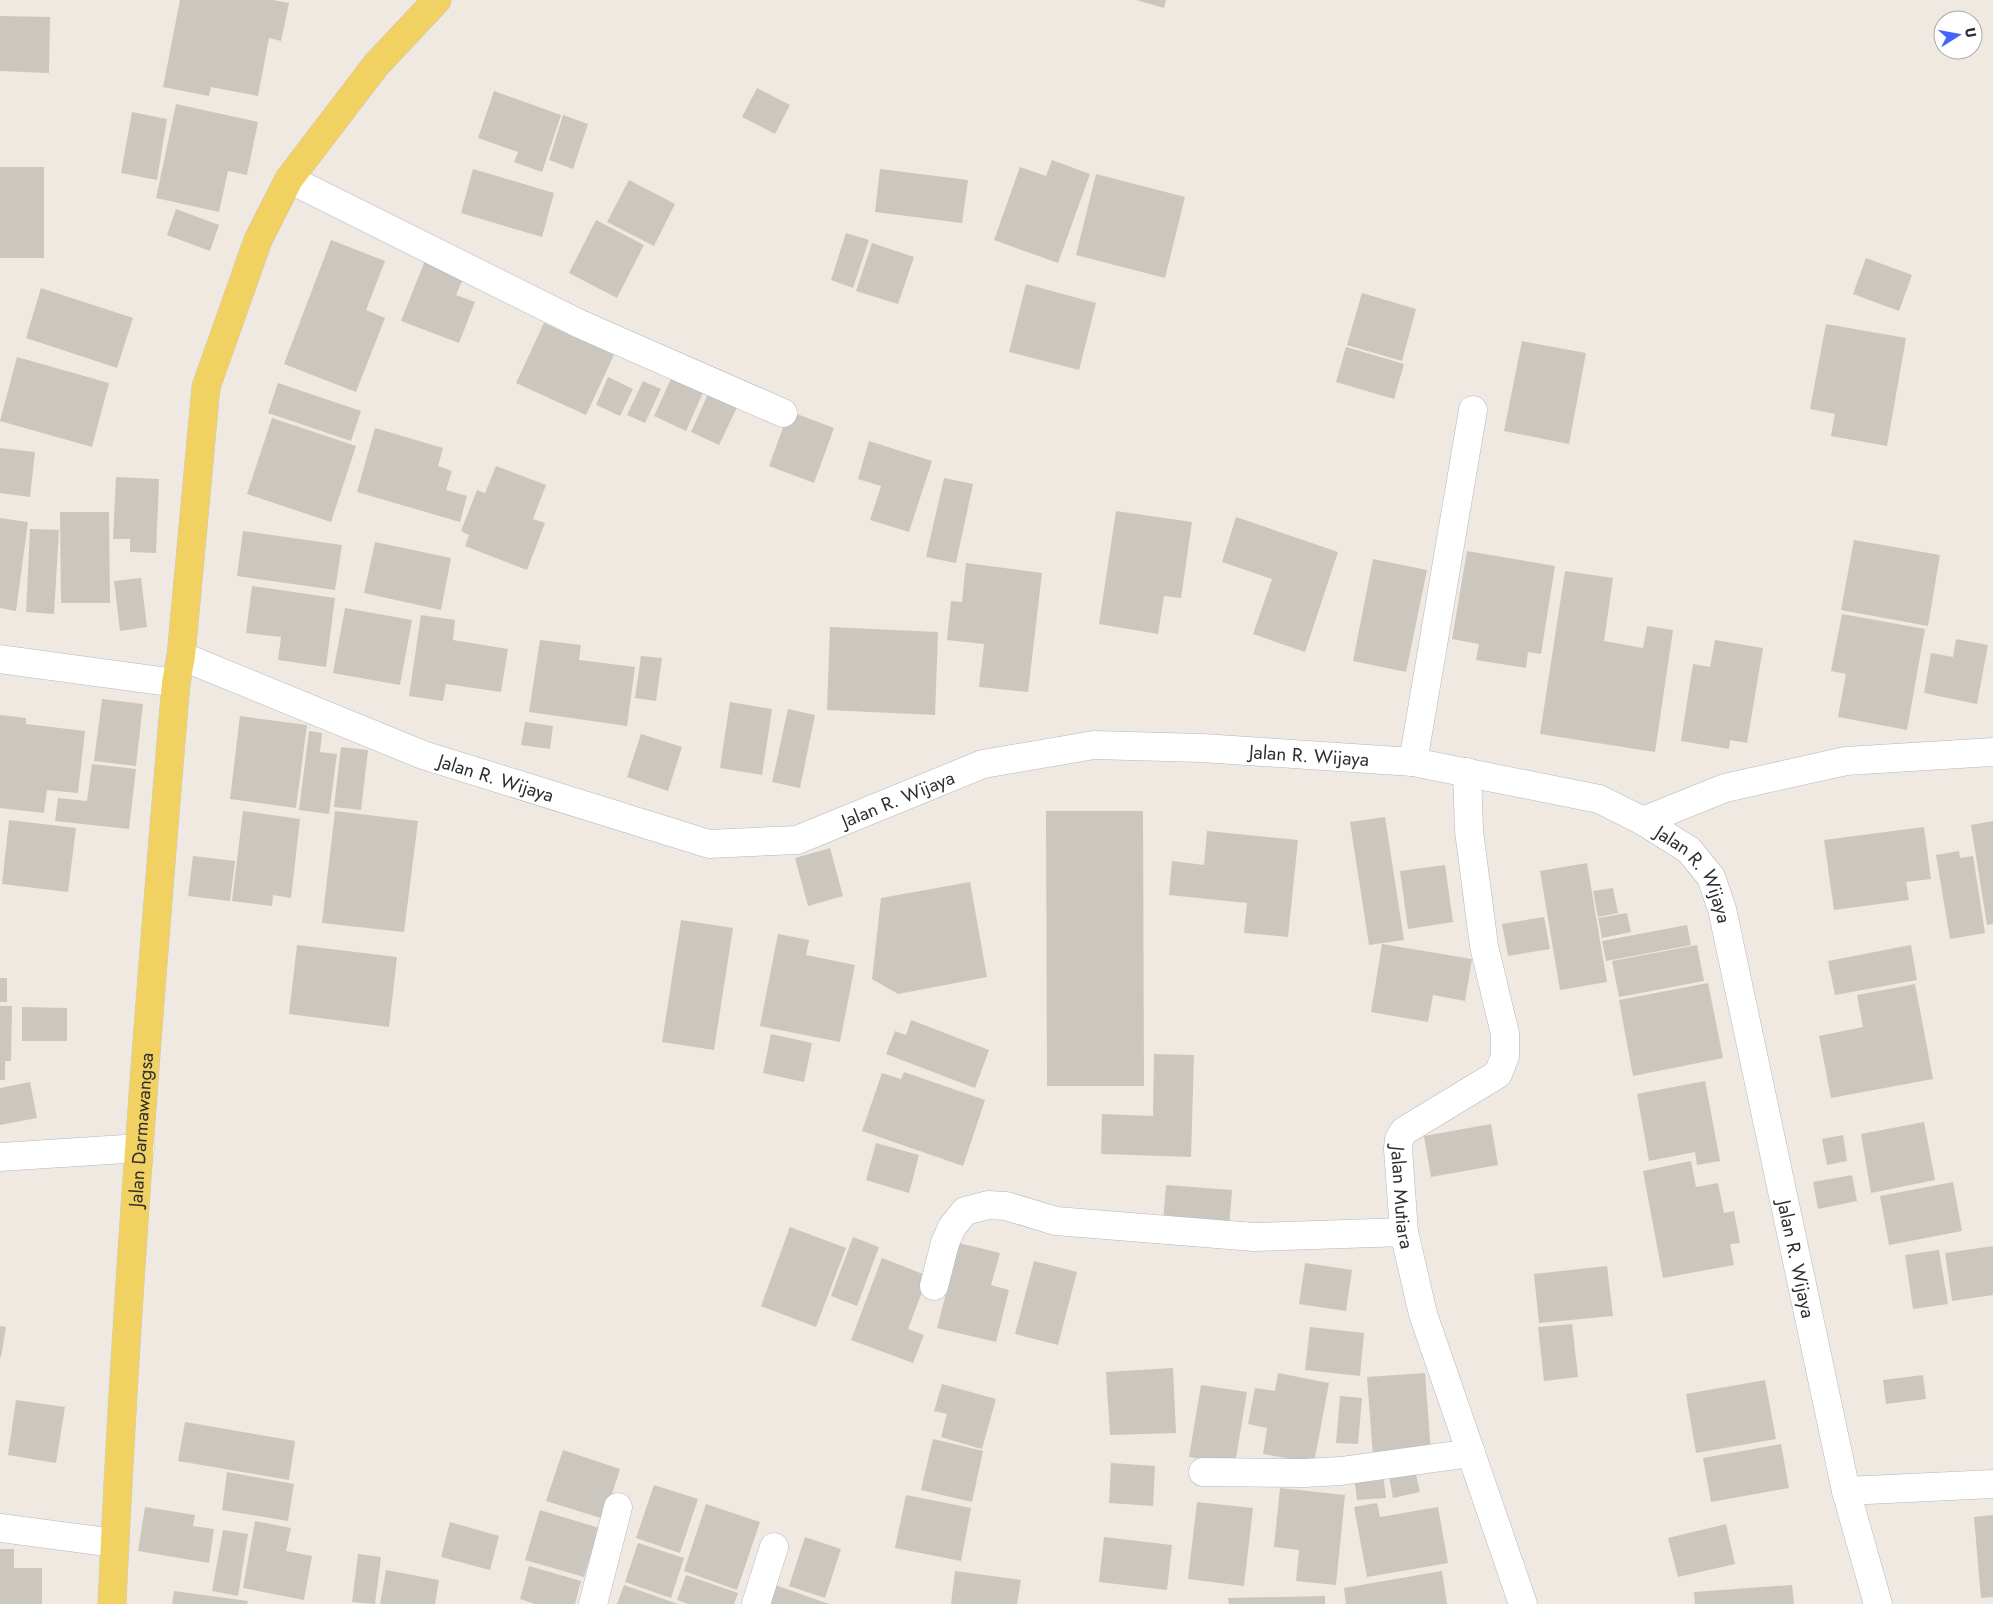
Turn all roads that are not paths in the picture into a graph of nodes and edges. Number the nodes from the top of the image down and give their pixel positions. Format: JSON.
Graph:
{"nodes":[{"id":1,"x":437,"y":0,"type":"edge"},
{"id":2,"x":289,"y":179,"type":"junction"},
{"id":3,"x":1473,"y":410,"type":"dead end"},
{"id":4,"x":783,"y":413,"type":"dead end"},
{"id":5,"x":180,"y":656,"type":"junction"},
{"id":6,"x":0,"y":660,"type":"edge"},
{"id":7,"x":176,"y":683,"type":"junction"},
{"id":8,"x":1993,"y":752,"type":"edge"},
{"id":9,"x":1413,"y":762,"type":"junction"},
{"id":10,"x":1467,"y":772,"type":"junction"},
{"id":11,"x":1643,"y":821,"type":"junction"},
{"id":12,"x":140,"y":1148,"type":"junction"},
{"id":13,"x":0,"y":1157,"type":"edge"},
{"id":14,"x":1404,"y":1232,"type":"junction"},
{"id":15,"x":934,"y":1286,"type":"dead end"},
{"id":16,"x":1470,"y":1453,"type":"junction"},
{"id":17,"x":1202,"y":1472,"type":"dead end"},
{"id":18,"x":1993,"y":1484,"type":"edge"},
{"id":19,"x":1846,"y":1491,"type":"junction"},
{"id":20,"x":618,"y":1507,"type":"dead end"},
{"id":21,"x":0,"y":1528,"type":"edge"},
{"id":22,"x":115,"y":1543,"type":"junction"},
{"id":23,"x":774,"y":1548,"type":"dead end"},
{"id":24,"x":112,"y":1604,"type":"edge"},
{"id":25,"x":593,"y":1604,"type":"edge"},
{"id":26,"x":756,"y":1604,"type":"edge"},
{"id":27,"x":1523,"y":1604,"type":"edge"},
{"id":28,"x":1878,"y":1604,"type":"edge"}],
"edges":[{"from":1,"to":2,"type":"main road","name":"Jalan Darmawangsa"},
{"from":2,"to":4,"type":"street"},
{"from":2,"to":5,"type":"main road","name":"Jalan Darmawangsa"},
{"from":3,"to":9,"type":"street"},
{"from":5,"to":7,"type":"main road","name":"Jalan Darmawangsa"},
{"from":5,"to":9,"type":"street","name":"Jalan R. Wijaya"},
{"from":6,"to":7,"type":"street"},
{"from":7,"to":12,"type":"main road","name":"Jalan Darmawangsa"},
{"from":8,"to":11,"type":"street"},
{"from":9,"to":10,"type":"street","name":"Jalan R. Wijaya"},
{"from":10,"to":11,"type":"street","name":"Jalan R. Wijaya"},
{"from":10,"to":14,"type":"street","name":"Jalan Mutiara"},
{"from":11,"to":19,"type":"street","name":"Jalan R. Wijaya"},
{"from":12,"to":13,"type":"street"},
{"from":12,"to":22,"type":"main road","name":"Jalan Darmawangsa"},
{"from":14,"to":15,"type":"street"},
{"from":14,"to":16,"type":"street","name":"Jalan Mutiara"},
{"from":16,"to":17,"type":"street"},
{"from":16,"to":27,"type":"street","name":"Jalan Mutiara"},
{"from":18,"to":19,"type":"street"},
{"from":19,"to":28,"type":"street","name":"Jalan R. Wijaya"},
{"from":20,"to":25,"type":"street"},
{"from":21,"to":22,"type":"street"},
{"from":22,"to":24,"type":"main road","name":"Jalan Darmawangsa"},
{"from":23,"to":26,"type":"street"}]}
